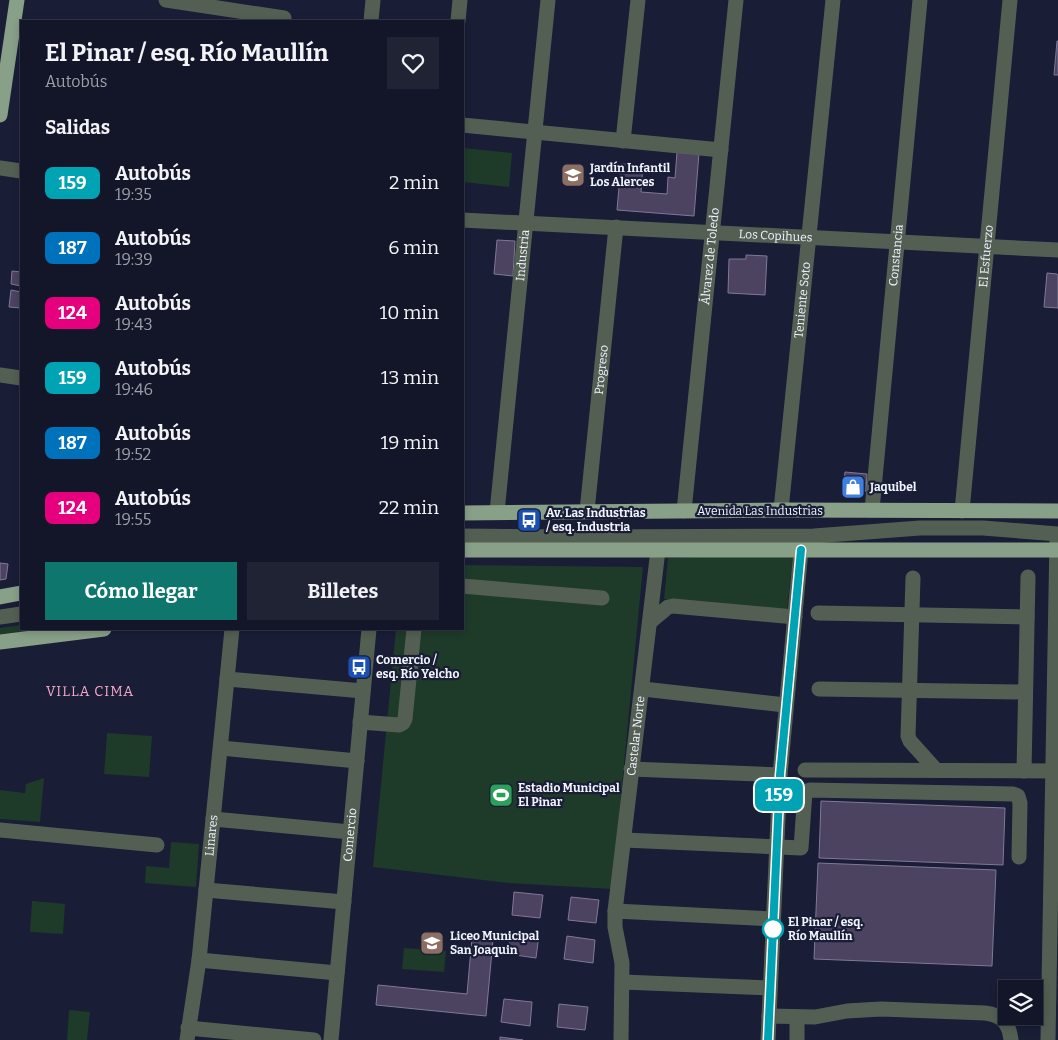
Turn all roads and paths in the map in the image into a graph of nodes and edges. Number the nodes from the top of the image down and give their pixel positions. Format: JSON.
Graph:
{"nodes":[{"id":1,"x":17,"y":0,"type":"edge"},
{"id":2,"x":166,"y":0,"type":"edge"},
{"id":3,"x":373,"y":0,"type":"edge"},
{"id":4,"x":460,"y":0,"type":"edge"},
{"id":5,"x":548,"y":0,"type":"edge"},
{"id":6,"x":638,"y":0,"type":"edge"},
{"id":7,"x":736,"y":0,"type":"edge"},
{"id":8,"x":833,"y":0,"type":"edge"},
{"id":9,"x":920,"y":0,"type":"edge"},
{"id":10,"x":1010,"y":0,"type":"edge"},
{"id":11,"x":284,"y":18,"type":"dead end"},
{"id":12,"x":371,"y":20,"type":"edge"},
{"id":13,"x":458,"y":20,"type":"edge"},
{"id":14,"x":0,"y":115,"type":"edge"},
{"id":15,"x":464,"y":125,"type":"edge"},
{"id":16,"x":534,"y":132,"type":"junction"},
{"id":17,"x":624,"y":141,"type":"junction"},
{"id":18,"x":721,"y":150,"type":"junction"},
{"id":19,"x":0,"y":168,"type":"edge"},
{"id":20,"x":20,"y":171,"type":"edge"},
{"id":21,"x":464,"y":220,"type":"edge"},
{"id":22,"x":525,"y":223,"type":"junction"},
{"id":23,"x":616,"y":227,"type":"junction"},
{"id":24,"x":713,"y":232,"type":"junction"},
{"id":25,"x":809,"y":237,"type":"junction"},
{"id":26,"x":897,"y":241,"type":"junction"},
{"id":27,"x":987,"y":246,"type":"junction"},
{"id":28,"x":1058,"y":250,"type":"edge"},
{"id":29,"x":0,"y":375,"type":"edge"},
{"id":30,"x":20,"y":378,"type":"edge"},
{"id":31,"x":781,"y":510,"type":"junction"},
{"id":32,"x":872,"y":510,"type":"junction"},
{"id":33,"x":587,"y":511,"type":"junction"},
{"id":34,"x":684,"y":511,"type":"junction"},
{"id":35,"x":962,"y":511,"type":"junction"},
{"id":36,"x":1058,"y":511,"type":"edge"},
{"id":37,"x":497,"y":512,"type":"junction"},
{"id":38,"x":464,"y":513,"type":"edge"},
{"id":39,"x":1058,"y":528,"type":"edge"},
{"id":40,"x":464,"y":530,"type":"edge"},
{"id":41,"x":1058,"y":534,"type":"edge"},
{"id":42,"x":464,"y":536,"type":"edge"},
{"id":43,"x":464,"y":550,"type":"edge"},
{"id":44,"x":658,"y":550,"type":"junction"},
{"id":45,"x":801,"y":550,"type":"junction"},
{"id":46,"x":1058,"y":550,"type":"edge"},
{"id":47,"x":1028,"y":577,"type":"dead end"},
{"id":48,"x":913,"y":578,"type":"dead end"},
{"id":49,"x":464,"y":586,"type":"edge"},
{"id":50,"x":20,"y":593,"type":"edge"},
{"id":51,"x":0,"y":597,"type":"edge"},
{"id":52,"x":602,"y":598,"type":"dead end"},
{"id":53,"x":1057,"y":599,"type":"edge"},
{"id":54,"x":818,"y":613,"type":"dead end"},
{"id":55,"x":20,"y":614,"type":"edge"},
{"id":56,"x":912,"y":615,"type":"junction"},
{"id":57,"x":0,"y":617,"type":"edge"},
{"id":58,"x":795,"y":617,"type":"junction"},
{"id":59,"x":1027,"y":617,"type":"junction"},
{"id":60,"x":20,"y":620,"type":"edge"},
{"id":61,"x":650,"y":622,"type":"junction"},
{"id":62,"x":0,"y":623,"type":"edge"},
{"id":63,"x":96,"y":630,"type":"edge"},
{"id":64,"x":232,"y":630,"type":"edge"},
{"id":65,"x":369,"y":630,"type":"edge"},
{"id":66,"x":414,"y":630,"type":"edge"},
{"id":67,"x":0,"y":642,"type":"edge"},
{"id":68,"x":228,"y":679,"type":"junction"},
{"id":69,"x":642,"y":688,"type":"junction"},
{"id":70,"x":819,"y":689,"type":"dead end"},
{"id":71,"x":910,"y":690,"type":"junction"},
{"id":72,"x":364,"y":691,"type":"junction"},
{"id":73,"x":1026,"y":692,"type":"junction"},
{"id":74,"x":785,"y":705,"type":"junction"},
{"id":75,"x":360,"y":722,"type":"junction"},
{"id":76,"x":220,"y":748,"type":"junction"},
{"id":77,"x":357,"y":761,"type":"junction"},
{"id":78,"x":631,"y":769,"type":"junction"},
{"id":79,"x":805,"y":770,"type":"dead end"},
{"id":80,"x":936,"y":770,"type":"junction"},
{"id":81,"x":1024,"y":771,"type":"junction"},
{"id":82,"x":1055,"y":771,"type":"edge"},
{"id":83,"x":780,"y":775,"type":"junction"},
{"id":84,"x":778,"y":814,"type":"junction"},
{"id":85,"x":803,"y":815,"type":"junction"},
{"id":86,"x":214,"y":818,"type":"junction"},
{"id":87,"x":0,"y":830,"type":"edge"},
{"id":88,"x":350,"y":832,"type":"junction"},
{"id":89,"x":624,"y":840,"type":"junction"},
{"id":90,"x":158,"y":844,"type":"dead end"},
{"id":91,"x":776,"y":847,"type":"junction"},
{"id":92,"x":1019,"y":857,"type":"dead end"},
{"id":93,"x":206,"y":890,"type":"junction"},
{"id":94,"x":344,"y":902,"type":"junction"},
{"id":95,"x":616,"y":911,"type":"junction"},
{"id":96,"x":773,"y":919,"type":"junction"},
{"id":97,"x":199,"y":960,"type":"junction"},
{"id":98,"x":338,"y":973,"type":"junction"},
{"id":99,"x":623,"y":982,"type":"junction"},
{"id":100,"x":770,"y":988,"type":"junction"},
{"id":101,"x":769,"y":1016,"type":"junction"},
{"id":102,"x":797,"y":1017,"type":"junction"},
{"id":103,"x":188,"y":1034,"type":"edge"},
{"id":104,"x":314,"y":1040,"type":"edge"},
{"id":105,"x":331,"y":1040,"type":"edge"},
{"id":106,"x":620,"y":1040,"type":"edge"},
{"id":107,"x":768,"y":1040,"type":"edge"},
{"id":108,"x":797,"y":1040,"type":"edge"},
{"id":109,"x":1011,"y":1040,"type":"edge"},
{"id":110,"x":1048,"y":1040,"type":"edge"}],
"edges":[{"from":1,"to":14,"type":"main road"},
{"from":2,"to":11,"type":"street"},
{"from":3,"to":12,"type":"street"},
{"from":4,"to":13,"type":"street"},
{"from":5,"to":16,"type":"street","name":"Industria"},
{"from":6,"to":17,"type":"street"},
{"from":7,"to":18,"type":"street","name":"Álvarez de Toledo"},
{"from":8,"to":25,"type":"street","name":"Teniente Soto"},
{"from":9,"to":26,"type":"street","name":"Constancia"},
{"from":10,"to":27,"type":"street","name":"El Esfuerzo"},
{"from":15,"to":16,"type":"street"},
{"from":16,"to":17,"type":"street"},
{"from":16,"to":22,"type":"street","name":"Industria"},
{"from":17,"to":18,"type":"street"},
{"from":18,"to":24,"type":"street","name":"Álvarez de Toledo"},
{"from":19,"to":20,"type":"street"},
{"from":21,"to":22,"type":"street","name":"Los Copihues"},
{"from":22,"to":23,"type":"street","name":"Los Copihues"},
{"from":22,"to":37,"type":"street","name":"Industria"},
{"from":23,"to":24,"type":"street","name":"Los Copihues"},
{"from":23,"to":33,"type":"street","name":"Progreso"},
{"from":24,"to":25,"type":"street","name":"Los Copihues"},
{"from":24,"to":34,"type":"street","name":"Álvarez de Toledo"},
{"from":25,"to":26,"type":"street","name":"Los Copihues"},
{"from":25,"to":31,"type":"street","name":"Teniente Soto"},
{"from":26,"to":27,"type":"street","name":"Los Copihues"},
{"from":26,"to":32,"type":"street","name":"Constancia"},
{"from":27,"to":28,"type":"street","name":"Los Copihues"},
{"from":27,"to":35,"type":"street","name":"El Esfuerzo"},
{"from":29,"to":30,"type":"street"},
{"from":31,"to":32,"type":"main road","name":"Avenida Las Industrias"},
{"from":31,"to":34,"type":"main road","name":"Avenida Las Industrias"},
{"from":32,"to":35,"type":"main road","name":"Avenida Las Industrias"},
{"from":33,"to":34,"type":"main road","name":"Avenida Las Industrias"},
{"from":33,"to":37,"type":"main road","name":"Avenida Las Industrias"},
{"from":35,"to":36,"type":"main road","name":"Avenida Las Industrias"},
{"from":37,"to":38,"type":"main road","name":"Avenida Las Industrias"},
{"from":39,"to":40,"type":"street"},
{"from":39,"to":41,"type":"street"},
{"from":41,"to":42,"type":"street"},
{"from":41,"to":46,"type":"street"},
{"from":43,"to":44,"type":"main road"},
{"from":44,"to":45,"type":"main road"},
{"from":44,"to":61,"type":"street","name":"Castelar Norte"},
{"from":45,"to":46,"type":"main road"},
{"from":45,"to":58,"type":"street"},
{"from":46,"to":53,"type":"street"},
{"from":47,"to":59,"type":"street"},
{"from":48,"to":56,"type":"street"},
{"from":49,"to":52,"type":"street"},
{"from":50,"to":51,"type":"main road"},
{"from":53,"to":82,"type":"street"},
{"from":54,"to":56,"type":"street"},
{"from":55,"to":57,"type":"street"},
{"from":56,"to":59,"type":"street"},
{"from":56,"to":71,"type":"street"},
{"from":58,"to":61,"type":"street"},
{"from":58,"to":74,"type":"street"},
{"from":59,"to":73,"type":"street"},
{"from":60,"to":62,"type":"street"},
{"from":61,"to":69,"type":"street","name":"Castelar Norte"},
{"from":63,"to":67,"type":"main road"},
{"from":64,"to":68,"type":"street","name":"Linares"},
{"from":65,"to":72,"type":"street","name":"Comercio"},
{"from":66,"to":75,"type":"street"},
{"from":68,"to":72,"type":"street"},
{"from":68,"to":76,"type":"street","name":"Linares"},
{"from":69,"to":74,"type":"street"},
{"from":69,"to":78,"type":"street","name":"Castelar Norte"},
{"from":70,"to":71,"type":"street"},
{"from":71,"to":73,"type":"street"},
{"from":71,"to":80,"type":"street"},
{"from":72,"to":75,"type":"street","name":"Comercio"},
{"from":73,"to":81,"type":"street"},
{"from":74,"to":83,"type":"street"},
{"from":75,"to":77,"type":"street","name":"Comercio"},
{"from":76,"to":77,"type":"street"},
{"from":76,"to":86,"type":"street","name":"Linares"},
{"from":77,"to":88,"type":"street","name":"Comercio"},
{"from":78,"to":83,"type":"street"},
{"from":78,"to":89,"type":"street","name":"Castelar Norte"},
{"from":79,"to":80,"type":"street"},
{"from":80,"to":81,"type":"street"},
{"from":81,"to":82,"type":"street"},
{"from":82,"to":110,"type":"street"},
{"from":83,"to":84,"type":"street"},
{"from":84,"to":85,"type":"street"},
{"from":84,"to":91,"type":"street"},
{"from":85,"to":91,"type":"street"},
{"from":85,"to":92,"type":"street"},
{"from":86,"to":88,"type":"street"},
{"from":86,"to":93,"type":"street","name":"Linares"},
{"from":87,"to":90,"type":"street"},
{"from":88,"to":94,"type":"street","name":"Comercio"},
{"from":89,"to":91,"type":"street"},
{"from":89,"to":95,"type":"street","name":"Castelar Norte"},
{"from":91,"to":96,"type":"street"},
{"from":93,"to":94,"type":"street"},
{"from":93,"to":97,"type":"street","name":"Linares"},
{"from":94,"to":98,"type":"street","name":"Comercio"},
{"from":95,"to":96,"type":"street"},
{"from":95,"to":99,"type":"street","name":"Castelar Norte"},
{"from":96,"to":100,"type":"street"},
{"from":97,"to":98,"type":"street"},
{"from":97,"to":103,"type":"street","name":"Linares"},
{"from":98,"to":105,"type":"street","name":"Comercio"},
{"from":99,"to":100,"type":"street"},
{"from":99,"to":106,"type":"street","name":"Castelar Norte"},
{"from":100,"to":101,"type":"street"},
{"from":101,"to":102,"type":"street"},
{"from":101,"to":107,"type":"street"},
{"from":102,"to":108,"type":"street"},
{"from":102,"to":109,"type":"street"},
{"from":103,"to":104,"type":"street"}]}
